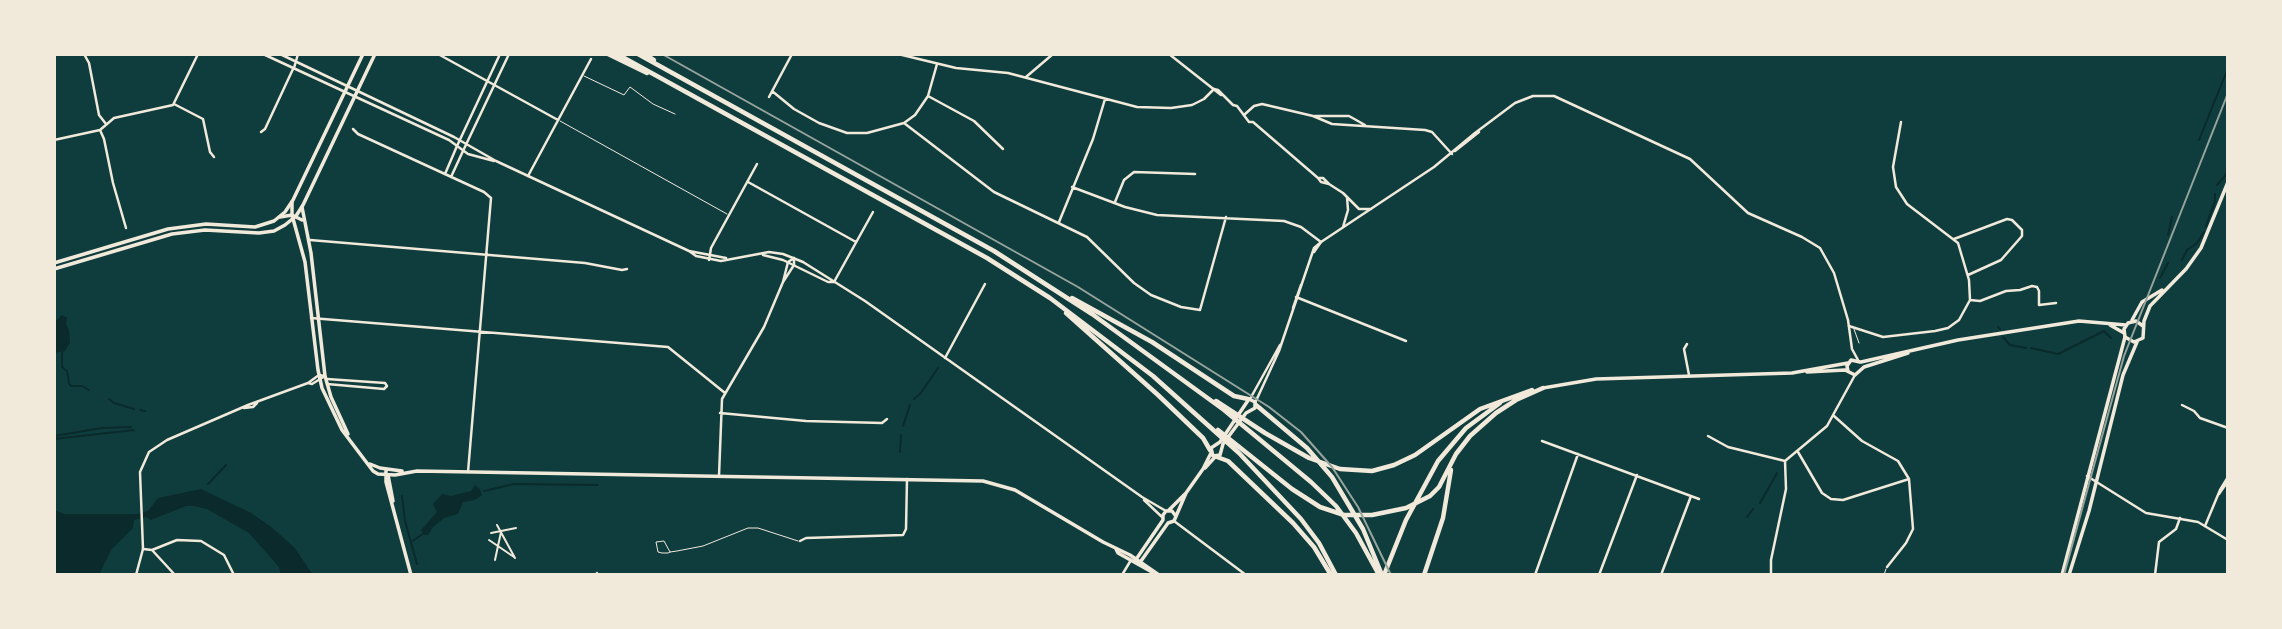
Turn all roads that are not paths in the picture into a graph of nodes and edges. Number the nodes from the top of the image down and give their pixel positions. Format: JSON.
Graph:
{"nodes":[{"id":1,"x":84,"y":54,"type":"edge"},
{"id":2,"x":198,"y":54,"type":"edge"},
{"id":3,"x":263,"y":54,"type":"edge"},
{"id":4,"x":280,"y":54,"type":"edge"},
{"id":5,"x":298,"y":54,"type":"edge"},
{"id":6,"x":363,"y":54,"type":"edge"},
{"id":7,"x":375,"y":54,"type":"edge"},
{"id":8,"x":438,"y":54,"type":"edge"},
{"id":9,"x":500,"y":54,"type":"edge"},
{"id":10,"x":509,"y":54,"type":"edge"},
{"id":11,"x":608,"y":54,"type":"edge"},
{"id":12,"x":617,"y":54,"type":"edge"},
{"id":13,"x":638,"y":54,"type":"edge"},
{"id":14,"x":645,"y":54,"type":"edge"},
{"id":15,"x":792,"y":54,"type":"edge"},
{"id":16,"x":898,"y":54,"type":"edge"},
{"id":17,"x":1053,"y":54,"type":"edge"},
{"id":18,"x":1169,"y":54,"type":"edge"},
{"id":19,"x":591,"y":59,"type":"dead end"},
{"id":20,"x":296,"y":61,"type":"junction"},
{"id":21,"x":937,"y":64,"type":"junction"},
{"id":22,"x":293,"y":69,"type":"junction"},
{"id":23,"x":666,"y":69,"type":"junction"},
{"id":24,"x":582,"y":76,"type":"junction"},
{"id":25,"x":1026,"y":77,"type":"junction"},
{"id":26,"x":661,"y":78,"type":"junction"},
{"id":27,"x":487,"y":81,"type":"junction"},
{"id":28,"x":494,"y":85,"type":"junction"},
{"id":29,"x":348,"y":86,"type":"junction"},
{"id":30,"x":1214,"y":89,"type":"junction"},
{"id":31,"x":772,"y":91,"type":"junction"},
{"id":32,"x":357,"y":92,"type":"junction"},
{"id":33,"x":345,"y":93,"type":"junction"},
{"id":34,"x":928,"y":96,"type":"junction"},
{"id":35,"x":354,"y":97,"type":"junction"},
{"id":36,"x":769,"y":97,"type":"dead end"},
{"id":37,"x":1105,"y":99,"type":"junction"},
{"id":38,"x":174,"y":104,"type":"junction"},
{"id":39,"x":675,"y":114,"type":"dead end"},
{"id":40,"x":1246,"y":116,"type":"junction"},
{"id":41,"x":1313,"y":116,"type":"junction"},
{"id":42,"x":558,"y":120,"type":"junction"},
{"id":43,"x":1900,"y":122,"type":"dead end"},
{"id":44,"x":904,"y":123,"type":"junction"},
{"id":45,"x":106,"y":124,"type":"junction"},
{"id":46,"x":1365,"y":125,"type":"junction"},
{"id":47,"x":353,"y":129,"type":"dead end"},
{"id":48,"x":100,"y":130,"type":"junction"},
{"id":49,"x":261,"y":132,"type":"dead end"},
{"id":50,"x":54,"y":140,"type":"edge"},
{"id":51,"x":460,"y":141,"type":"junction"},
{"id":52,"x":466,"y":145,"type":"junction"},
{"id":53,"x":457,"y":146,"type":"junction"},
{"id":54,"x":1003,"y":149,"type":"dead end"},
{"id":55,"x":463,"y":151,"type":"junction"},
{"id":56,"x":1453,"y":153,"type":"junction"},
{"id":57,"x":214,"y":157,"type":"dead end"},
{"id":58,"x":496,"y":161,"type":"junction"},
{"id":59,"x":757,"y":164,"type":"dead end"},
{"id":60,"x":445,"y":174,"type":"junction"},
{"id":61,"x":1195,"y":174,"type":"dead end"},
{"id":62,"x":528,"y":176,"type":"junction"},
{"id":63,"x":452,"y":177,"type":"junction"},
{"id":64,"x":748,"y":182,"type":"junction"},
{"id":65,"x":2228,"y":182,"type":"edge"},
{"id":66,"x":1072,"y":187,"type":"junction"},
{"id":67,"x":1347,"y":197,"type":"junction"},
{"id":68,"x":293,"y":200,"type":"junction"},
{"id":69,"x":1114,"y":203,"type":"junction"},
{"id":70,"x":303,"y":205,"type":"junction"},
{"id":71,"x":1357,"y":208,"type":"junction"},
{"id":72,"x":1371,"y":209,"type":"junction"},
{"id":73,"x":1348,"y":210,"type":"junction"},
{"id":74,"x":873,"y":212,"type":"dead end"},
{"id":75,"x":729,"y":215,"type":"junction"},
{"id":76,"x":294,"y":216,"type":"junction"},
{"id":77,"x":1347,"y":216,"type":"junction"},
{"id":78,"x":1360,"y":216,"type":"junction"},
{"id":79,"x":281,"y":217,"type":"junction"},
{"id":80,"x":1226,"y":217,"type":"junction"},
{"id":81,"x":1354,"y":220,"type":"junction"},
{"id":82,"x":303,"y":221,"type":"junction"},
{"id":83,"x":1059,"y":222,"type":"junction"},
{"id":84,"x":1343,"y":227,"type":"junction"},
{"id":85,"x":126,"y":228,"type":"dead end"},
{"id":86,"x":1954,"y":239,"type":"junction"},
{"id":87,"x":309,"y":240,"type":"junction"},
{"id":88,"x":856,"y":242,"type":"junction"},
{"id":89,"x":1321,"y":243,"type":"junction"},
{"id":90,"x":760,"y":254,"type":"junction"},
{"id":91,"x":486,"y":255,"type":"junction"},
{"id":92,"x":709,"y":258,"type":"junction"},
{"id":93,"x":794,"y":258,"type":"junction"},
{"id":94,"x":788,"y":262,"type":"junction"},
{"id":95,"x":54,"y":263,"type":"edge"},
{"id":96,"x":794,"y":265,"type":"junction"},
{"id":97,"x":54,"y":269,"type":"edge"},
{"id":98,"x":627,"y":269,"type":"dead end"},
{"id":99,"x":1968,"y":275,"type":"junction"},
{"id":100,"x":783,"y":282,"type":"junction"},
{"id":101,"x":834,"y":282,"type":"junction"},
{"id":102,"x":985,"y":284,"type":"dead end"},
{"id":103,"x":2167,"y":287,"type":"junction"},
{"id":104,"x":1061,"y":293,"type":"junction"},
{"id":105,"x":1297,"y":297,"type":"junction"},
{"id":106,"x":1050,"y":298,"type":"junction"},
{"id":107,"x":1970,"y":300,"type":"junction"},
{"id":108,"x":2056,"y":303,"type":"dead end"},
{"id":109,"x":318,"y":317,"type":"junction"},
{"id":110,"x":311,"y":318,"type":"junction"},
{"id":111,"x":2131,"y":321,"type":"junction"},
{"id":112,"x":2108,"y":323,"type":"junction"},
{"id":113,"x":2126,"y":325,"type":"junction"},
{"id":114,"x":2143,"y":326,"type":"junction"},
{"id":115,"x":1849,"y":328,"type":"junction"},
{"id":116,"x":1854,"y":328,"type":"junction"},
{"id":117,"x":480,"y":331,"type":"junction"},
{"id":118,"x":2124,"y":335,"type":"junction"},
{"id":119,"x":1406,"y":341,"type":"dead end"},
{"id":120,"x":2137,"y":342,"type":"junction"},
{"id":121,"x":1860,"y":343,"type":"dead end"},
{"id":122,"x":1687,"y":344,"type":"dead end"},
{"id":123,"x":1280,"y":345,"type":"junction"},
{"id":124,"x":1852,"y":349,"type":"junction"},
{"id":125,"x":1916,"y":350,"type":"junction"},
{"id":126,"x":945,"y":358,"type":"junction"},
{"id":127,"x":1859,"y":361,"type":"junction"},
{"id":128,"x":1849,"y":362,"type":"junction"},
{"id":129,"x":1861,"y":370,"type":"junction"},
{"id":130,"x":1805,"y":371,"type":"junction"},
{"id":131,"x":1848,"y":371,"type":"junction"},
{"id":132,"x":1689,"y":375,"type":"junction"},
{"id":133,"x":1855,"y":375,"type":"junction"},
{"id":134,"x":320,"y":378,"type":"junction"},
{"id":135,"x":326,"y":380,"type":"junction"},
{"id":136,"x":360,"y":381,"type":"junction"},
{"id":137,"x":359,"y":387,"type":"junction"},
{"id":138,"x":1544,"y":388,"type":"junction"},
{"id":139,"x":725,"y":393,"type":"junction"},
{"id":140,"x":1510,"y":397,"type":"junction"},
{"id":141,"x":1249,"y":399,"type":"junction"},
{"id":142,"x":1256,"y":404,"type":"junction"},
{"id":143,"x":2182,"y":405,"type":"dead end"},
{"id":144,"x":1225,"y":408,"type":"junction"},
{"id":145,"x":720,"y":414,"type":"junction"},
{"id":146,"x":1834,"y":416,"type":"junction"},
{"id":147,"x":887,"y":419,"type":"dead end"},
{"id":148,"x":2228,"y":428,"type":"edge"},
{"id":149,"x":1708,"y":436,"type":"dead end"},
{"id":150,"x":352,"y":441,"type":"junction"},
{"id":151,"x":1542,"y":441,"type":"dead end"},
{"id":152,"x":1212,"y":449,"type":"junction"},
{"id":153,"x":1241,"y":451,"type":"junction"},
{"id":154,"x":1798,"y":452,"type":"junction"},
{"id":155,"x":1578,"y":454,"type":"junction"},
{"id":156,"x":1216,"y":457,"type":"junction"},
{"id":157,"x":1454,"y":458,"type":"junction"},
{"id":158,"x":1785,"y":461,"type":"junction"},
{"id":159,"x":1203,"y":469,"type":"junction"},
{"id":160,"x":468,"y":472,"type":"junction"},
{"id":161,"x":386,"y":473,"type":"junction"},
{"id":162,"x":1637,"y":475,"type":"junction"},
{"id":163,"x":719,"y":476,"type":"junction"},
{"id":164,"x":2087,"y":476,"type":"junction"},
{"id":165,"x":907,"y":478,"type":"junction"},
{"id":166,"x":1909,"y":479,"type":"junction"},
{"id":167,"x":2228,"y":479,"type":"edge"},
{"id":168,"x":2096,"y":482,"type":"junction"},
{"id":169,"x":1186,"y":493,"type":"junction"},
{"id":170,"x":1691,"y":496,"type":"junction"},
{"id":171,"x":1142,"y":497,"type":"junction"},
{"id":172,"x":1699,"y":499,"type":"dead end"},
{"id":173,"x":1168,"y":510,"type":"junction"},
{"id":174,"x":1163,"y":518,"type":"junction"},
{"id":175,"x":1175,"y":518,"type":"junction"},
{"id":176,"x":2180,"y":518,"type":"junction"},
{"id":177,"x":1168,"y":523,"type":"junction"},
{"id":178,"x":498,"y":525,"type":"dead end"},
{"id":179,"x":2206,"y":526,"type":"junction"},
{"id":180,"x":516,"y":528,"type":"dead end"},
{"id":181,"x":501,"y":531,"type":"junction"},
{"id":182,"x":491,"y":533,"type":"dead end"},
{"id":183,"x":489,"y":540,"type":"dead end"},
{"id":184,"x":2228,"y":540,"type":"edge"},
{"id":185,"x":800,"y":541,"type":"joint"},
{"id":186,"x":498,"y":547,"type":"junction"},
{"id":187,"x":144,"y":549,"type":"junction"},
{"id":188,"x":152,"y":550,"type":"junction"},
{"id":189,"x":670,"y":552,"type":"junction"},
{"id":190,"x":495,"y":560,"type":"dead end"},
{"id":191,"x":1136,"y":560,"type":"junction"},
{"id":192,"x":1887,"y":567,"type":"joint"},
{"id":193,"x":1158,"y":574,"type":"edge"},
{"id":194,"x":136,"y":575,"type":"edge"},
{"id":195,"x":175,"y":575,"type":"edge"},
{"id":196,"x":234,"y":575,"type":"edge"},
{"id":197,"x":411,"y":575,"type":"edge"},
{"id":198,"x":1122,"y":575,"type":"edge"},
{"id":199,"x":1246,"y":575,"type":"edge"},
{"id":200,"x":1334,"y":575,"type":"edge"},
{"id":201,"x":1381,"y":575,"type":"edge"},
{"id":202,"x":1424,"y":575,"type":"edge"},
{"id":203,"x":1535,"y":575,"type":"edge"},
{"id":204,"x":1599,"y":575,"type":"edge"},
{"id":205,"x":1661,"y":575,"type":"edge"},
{"id":206,"x":1771,"y":575,"type":"edge"},
{"id":207,"x":1884,"y":575,"type":"edge"},
{"id":208,"x":2062,"y":575,"type":"edge"},
{"id":209,"x":2068,"y":575,"type":"edge"},
{"id":210,"x":2155,"y":575,"type":"edge"}],
"edges":[{"from":1,"to":45,"type":"street"},
{"from":2,"to":38,"type":"street"},
{"from":3,"to":22,"type":"street"},
{"from":4,"to":20,"type":"street"},
{"from":5,"to":20,"type":"street"},
{"from":6,"to":29,"type":"main road"},
{"from":7,"to":32,"type":"main road"},
{"from":8,"to":27,"type":"street"},
{"from":9,"to":27,"type":"street"},
{"from":10,"to":28,"type":"street"},
{"from":11,"to":26,"type":"highway"},
{"from":12,"to":26,"type":"highway"},
{"from":13,"to":23,"type":"highway"},
{"from":14,"to":23,"type":"highway"},
{"from":15,"to":31,"type":"street"},
{"from":16,"to":21,"type":"street"},
{"from":17,"to":25,"type":"street"},
{"from":18,"to":30,"type":"street"},
{"from":19,"to":24,"type":"street"},
{"from":20,"to":22,"type":"street"},
{"from":20,"to":29,"type":"street"},
{"from":21,"to":25,"type":"street"},
{"from":21,"to":34,"type":"street"},
{"from":22,"to":33,"type":"street"},
{"from":22,"to":49,"type":"street"},
{"from":23,"to":104,"type":"highway"},
{"from":24,"to":39,"type":"lane"},
{"from":24,"to":42,"type":"street"},
{"from":25,"to":37,"type":"street"},
{"from":26,"to":106,"type":"highway"},
{"from":27,"to":28,"type":"street"},
{"from":27,"to":51,"type":"street"},
{"from":28,"to":42,"type":"street"},
{"from":28,"to":52,"type":"street"},
{"from":29,"to":32,"type":"street"},
{"from":29,"to":33,"type":"main road"},
{"from":30,"to":37,"type":"street"},
{"from":30,"to":40,"type":"street"},
{"from":31,"to":36,"type":"street"},
{"from":31,"to":44,"type":"street"},
{"from":32,"to":35,"type":"main road"},
{"from":32,"to":51,"type":"street"},
{"from":33,"to":35,"type":"street"},
{"from":33,"to":68,"type":"main road"},
{"from":34,"to":44,"type":"street"},
{"from":34,"to":54,"type":"street"},
{"from":35,"to":53,"type":"street"},
{"from":35,"to":70,"type":"main road"},
{"from":37,"to":66,"type":"street"},
{"from":38,"to":45,"type":"street"},
{"from":38,"to":57,"type":"street"},
{"from":40,"to":41,"type":"street"},
{"from":40,"to":67,"type":"street"},
{"from":41,"to":46,"type":"street"},
{"from":41,"to":46,"type":"street"},
{"from":42,"to":62,"type":"street"},
{"from":42,"to":75,"type":"lane"},
{"from":43,"to":86,"type":"street"},
{"from":44,"to":83,"type":"street"},
{"from":45,"to":48,"type":"street"},
{"from":46,"to":56,"type":"street"},
{"from":47,"to":60,"type":"street"},
{"from":48,"to":50,"type":"street"},
{"from":48,"to":85,"type":"street"},
{"from":51,"to":52,"type":"street"},
{"from":51,"to":53,"type":"street"},
{"from":52,"to":55,"type":"street"},
{"from":52,"to":58,"type":"street"},
{"from":53,"to":55,"type":"street"},
{"from":53,"to":60,"type":"street"},
{"from":55,"to":58,"type":"street"},
{"from":55,"to":63,"type":"street"},
{"from":56,"to":72,"type":"street"},
{"from":56,"to":115,"type":"street"},
{"from":58,"to":62,"type":"street"},
{"from":59,"to":64,"type":"street"},
{"from":60,"to":63,"type":"street"},
{"from":61,"to":69,"type":"street"},
{"from":62,"to":92,"type":"street"},
{"from":63,"to":91,"type":"street"},
{"from":64,"to":75,"type":"street"},
{"from":64,"to":88,"type":"street"},
{"from":65,"to":103,"type":"main road"},
{"from":66,"to":69,"type":"street"},
{"from":66,"to":83,"type":"street"},
{"from":67,"to":71,"type":"street"},
{"from":67,"to":73,"type":"street"},
{"from":68,"to":76,"type":"main road"},
{"from":68,"to":79,"type":"main road"},
{"from":69,"to":80,"type":"street"},
{"from":70,"to":76,"type":"main road"},
{"from":70,"to":82,"type":"main road"},
{"from":71,"to":72,"type":"street"},
{"from":71,"to":73,"type":"street"},
{"from":71,"to":78,"type":"street"},
{"from":72,"to":78,"type":"street"},
{"from":73,"to":77,"type":"street"},
{"from":74,"to":88,"type":"street"},
{"from":75,"to":92,"type":"street"},
{"from":76,"to":79,"type":"main road"},
{"from":76,"to":82,"type":"main road"},
{"from":76,"to":97,"type":"main road"},
{"from":76,"to":110,"type":"main road"},
{"from":77,"to":81,"type":"street"},
{"from":77,"to":84,"type":"street"},
{"from":78,"to":81,"type":"street"},
{"from":79,"to":95,"type":"main road"},
{"from":80,"to":83,"type":"street"},
{"from":80,"to":89,"type":"street"},
{"from":81,"to":84,"type":"street"},
{"from":82,"to":87,"type":"main road"},
{"from":84,"to":89,"type":"street"},
{"from":86,"to":99,"type":"street"},
{"from":86,"to":99,"type":"street"},
{"from":87,"to":91,"type":"street"},
{"from":87,"to":109,"type":"main road"},
{"from":88,"to":101,"type":"street"},
{"from":89,"to":105,"type":"street"},
{"from":90,"to":92,"type":"street"},
{"from":90,"to":93,"type":"street"},
{"from":90,"to":94,"type":"street"},
{"from":91,"to":98,"type":"street"},
{"from":91,"to":117,"type":"street"},
{"from":93,"to":94,"type":"street"},
{"from":93,"to":96,"type":"street"},
{"from":93,"to":101,"type":"street"},
{"from":94,"to":96,"type":"street"},
{"from":94,"to":100,"type":"street"},
{"from":96,"to":100,"type":"street"},
{"from":96,"to":101,"type":"street"},
{"from":99,"to":107,"type":"street"},
{"from":100,"to":139,"type":"street"},
{"from":101,"to":126,"type":"street"},
{"from":102,"to":126,"type":"street"},
{"from":103,"to":111,"type":"main road"},
{"from":103,"to":114,"type":"main road"},
{"from":104,"to":141,"type":"highway"},
{"from":104,"to":144,"type":"highway"},
{"from":105,"to":119,"type":"street"},
{"from":105,"to":123,"type":"street"},
{"from":106,"to":152,"type":"highway"},
{"from":106,"to":153,"type":"highway"},
{"from":107,"to":108,"type":"street"},
{"from":107,"to":116,"type":"street"},
{"from":109,"to":110,"type":"street"},
{"from":109,"to":117,"type":"street"},
{"from":109,"to":135,"type":"main road"},
{"from":110,"to":134,"type":"main road"},
{"from":111,"to":113,"type":"main road"},
{"from":111,"to":114,"type":"main road"},
{"from":112,"to":113,"type":"main road"},
{"from":112,"to":118,"type":"main road"},
{"from":112,"to":125,"type":"main road"},
{"from":113,"to":118,"type":"main road"},
{"from":114,"to":120,"type":"main road"},
{"from":115,"to":116,"type":"street"},
{"from":115,"to":124,"type":"street"},
{"from":116,"to":121,"type":"lane"},
{"from":117,"to":139,"type":"street"},
{"from":117,"to":160,"type":"street"},
{"from":118,"to":120,"type":"main road"},
{"from":118,"to":164,"type":"main road"},
{"from":120,"to":168,"type":"main road"},
{"from":122,"to":132,"type":"street"},
{"from":123,"to":141,"type":"street"},
{"from":123,"to":142,"type":"street"},
{"from":124,"to":127,"type":"street"},
{"from":124,"to":128,"type":"street"},
{"from":125,"to":127,"type":"main road"},
{"from":125,"to":129,"type":"main road"},
{"from":126,"to":171,"type":"street"},
{"from":127,"to":128,"type":"main road"},
{"from":127,"to":129,"type":"main road"},
{"from":128,"to":130,"type":"main road"},
{"from":128,"to":131,"type":"main road"},
{"from":129,"to":133,"type":"main road"},
{"from":130,"to":131,"type":"main road"},
{"from":130,"to":132,"type":"main road"},
{"from":131,"to":133,"type":"main road"},
{"from":132,"to":138,"type":"main road"},
{"from":133,"to":146,"type":"street"},
{"from":134,"to":135,"type":"street"},
{"from":134,"to":150,"type":"main road"},
{"from":134,"to":187,"type":"street"},
{"from":135,"to":136,"type":"street"},
{"from":135,"to":137,"type":"street"},
{"from":135,"to":150,"type":"main road"},
{"from":136,"to":137,"type":"street"},
{"from":136,"to":137,"type":"street"},
{"from":138,"to":140,"type":"highway"},
{"from":138,"to":157,"type":"highway"},
{"from":139,"to":145,"type":"street"},
{"from":140,"to":144,"type":"highway"},
{"from":140,"to":201,"type":"highway"},
{"from":141,"to":142,"type":"main road"},
{"from":141,"to":152,"type":"main road"},
{"from":142,"to":156,"type":"main road"},
{"from":142,"to":201,"type":"highway"},
{"from":143,"to":148,"type":"street"},
{"from":144,"to":201,"type":"highway"},
{"from":145,"to":147,"type":"street"},
{"from":145,"to":163,"type":"street"},
{"from":146,"to":154,"type":"street"},
{"from":146,"to":166,"type":"street"},
{"from":149,"to":158,"type":"street"},
{"from":150,"to":161,"type":"main road"},
{"from":151,"to":155,"type":"street"},
{"from":152,"to":156,"type":"main road"},
{"from":152,"to":159,"type":"main road"},
{"from":153,"to":157,"type":"highway"},
{"from":153,"to":200,"type":"highway"},
{"from":154,"to":158,"type":"street"},
{"from":154,"to":166,"type":"street"},
{"from":155,"to":162,"type":"street"},
{"from":155,"to":203,"type":"street"},
{"from":156,"to":159,"type":"main road"},
{"from":156,"to":200,"type":"highway"},
{"from":157,"to":202,"type":"highway"},
{"from":158,"to":206,"type":"street"},
{"from":159,"to":169,"type":"main road"},
{"from":160,"to":161,"type":"main road"},
{"from":160,"to":163,"type":"main road"},
{"from":161,"to":197,"type":"main road"},
{"from":162,"to":170,"type":"street"},
{"from":162,"to":204,"type":"street"},
{"from":163,"to":165,"type":"main road"},
{"from":164,"to":168,"type":"street"},
{"from":164,"to":208,"type":"main road"},
{"from":165,"to":185,"type":"street"},
{"from":165,"to":191,"type":"main road"},
{"from":166,"to":192,"type":"street"},
{"from":167,"to":179,"type":"street"},
{"from":168,"to":176,"type":"street"},
{"from":168,"to":209,"type":"main road"},
{"from":169,"to":173,"type":"main road"},
{"from":169,"to":175,"type":"main road"},
{"from":170,"to":172,"type":"street"},
{"from":170,"to":205,"type":"street"},
{"from":171,"to":173,"type":"street"},
{"from":171,"to":174,"type":"street"},
{"from":173,"to":174,"type":"main road"},
{"from":173,"to":175,"type":"main road"},
{"from":174,"to":177,"type":"main road"},
{"from":174,"to":191,"type":"main road"},
{"from":175,"to":177,"type":"main road"},
{"from":175,"to":199,"type":"street"},
{"from":176,"to":179,"type":"street"},
{"from":176,"to":210,"type":"street"},
{"from":177,"to":191,"type":"main road"},
{"from":178,"to":181,"type":"street"},
{"from":179,"to":184,"type":"street"},
{"from":180,"to":181,"type":"street"},
{"from":181,"to":182,"type":"street"},
{"from":181,"to":186,"type":"street"},
{"from":181,"to":186,"type":"street"},
{"from":183,"to":186,"type":"street"},
{"from":185,"to":189,"type":"lane"},
{"from":186,"to":190,"type":"street"},
{"from":187,"to":188,"type":"street"},
{"from":187,"to":194,"type":"street"},
{"from":188,"to":195,"type":"street"},
{"from":188,"to":196,"type":"street"},
{"from":189,"to":189,"type":"lane"},
{"from":191,"to":193,"type":"main road"},
{"from":191,"to":198,"type":"street"},
{"from":192,"to":207,"type":"lane"}]}
